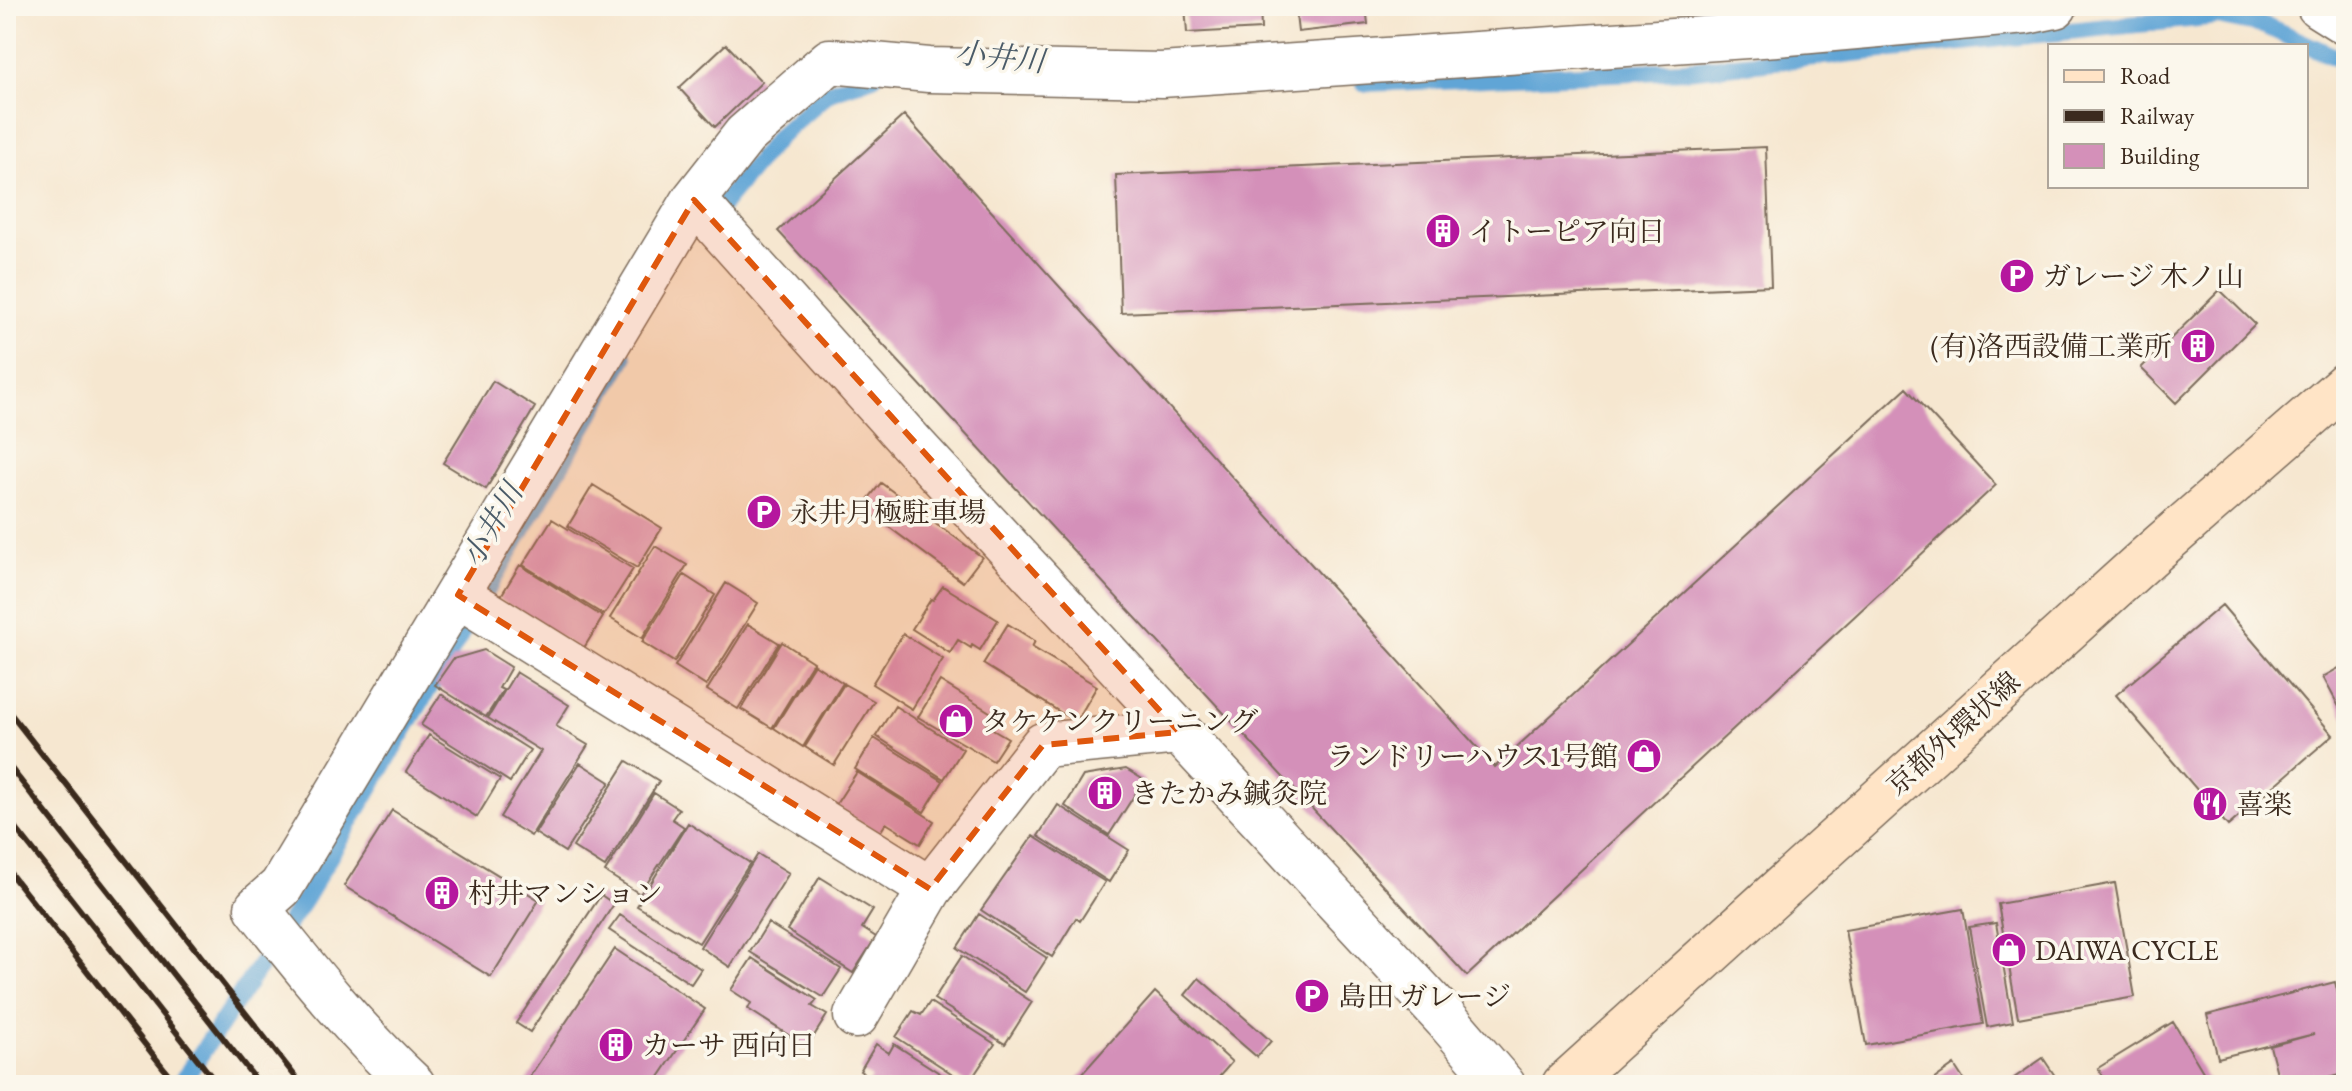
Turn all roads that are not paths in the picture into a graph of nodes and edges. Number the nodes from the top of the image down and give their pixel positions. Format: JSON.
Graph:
{"nodes":[{"id":1,"x":2055,"y":6,"type":"edge"},
{"id":2,"x":2319,"y":6,"type":"edge"},
{"id":3,"x":2346,"y":23,"type":"edge"},
{"id":4,"x":694,"y":200,"type":"junction"},
{"id":5,"x":2346,"y":384,"type":"edge"},
{"id":6,"x":458,"y":595,"type":"junction"},
{"id":7,"x":1179,"y":732,"type":"junction"},
{"id":8,"x":930,"y":889,"type":"junction"},
{"id":9,"x":856,"y":1016,"type":"dead end"},
{"id":10,"x":413,"y":1085,"type":"edge"},
{"id":11,"x":1503,"y":1085,"type":"edge"},
{"id":12,"x":1564,"y":1085,"type":"edge"}],
"edges":[{"from":1,"to":4,"type":"street"},
{"from":2,"to":3,"type":"street"},
{"from":4,"to":6,"type":"street"},
{"from":4,"to":7,"type":"street"},
{"from":5,"to":12,"type":"main road","name":"京都外環状線"},
{"from":6,"to":8,"type":"street"},
{"from":6,"to":10,"type":"street"},
{"from":7,"to":8,"type":"street"},
{"from":7,"to":11,"type":"street"},
{"from":8,"to":9,"type":"street"}]}
